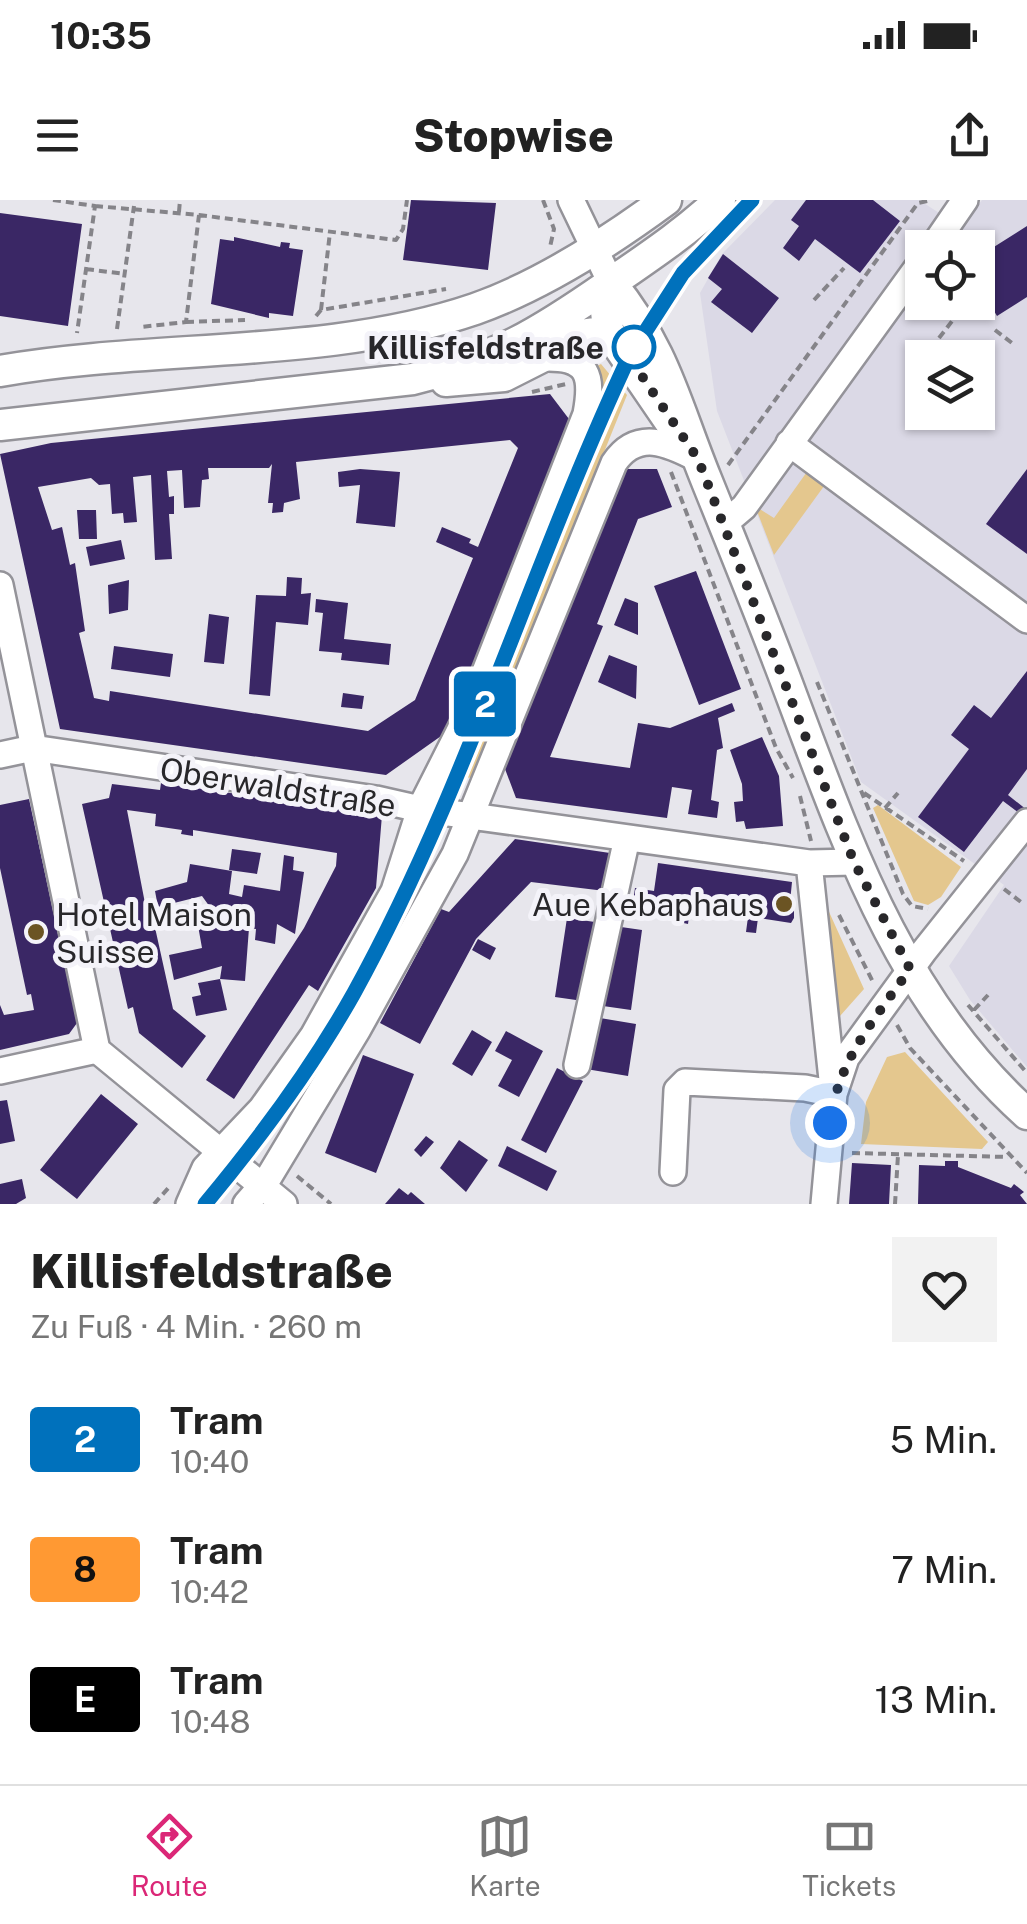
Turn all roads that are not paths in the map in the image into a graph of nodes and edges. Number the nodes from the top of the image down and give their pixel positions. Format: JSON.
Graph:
{"nodes":[{"id":1,"x":571,"y":200,"type":"edge"},
{"id":2,"x":666,"y":200,"type":"edge"},
{"id":3,"x":703,"y":200,"type":"edge"},
{"id":4,"x":720,"y":200,"type":"edge"},
{"id":5,"x":965,"y":200,"type":"edge"},
{"id":6,"x":944,"y":230,"type":"edge"},
{"id":7,"x":591,"y":250,"type":"junction"},
{"id":8,"x":611,"y":284,"type":"junction"},
{"id":9,"x":905,"y":284,"type":"edge"},
{"id":10,"x":608,"y":331,"type":"junction"},
{"id":11,"x":545,"y":358,"type":"junction"},
{"id":12,"x":0,"y":371,"type":"edge"},
{"id":13,"x":414,"y":379,"type":"junction"},
{"id":14,"x":0,"y":425,"type":"edge"},
{"id":15,"x":789,"y":442,"type":"junction"},
{"id":16,"x":713,"y":461,"type":"junction"},
{"id":17,"x":724,"y":524,"type":"junction"},
{"id":18,"x":0,"y":585,"type":"edge"},
{"id":19,"x":1027,"y":620,"type":"edge"},
{"id":20,"x":33,"y":748,"type":"junction"},
{"id":21,"x":0,"y":755,"type":"edge"},
{"id":22,"x":420,"y":810,"type":"junction"},
{"id":23,"x":473,"y":816,"type":"junction"},
{"id":24,"x":1027,"y":822,"type":"edge"},
{"id":25,"x":627,"y":838,"type":"junction"},
{"id":26,"x":854,"y":862,"type":"junction"},
{"id":27,"x":809,"y":863,"type":"junction"},
{"id":28,"x":910,"y":969,"type":"junction"},
{"id":29,"x":97,"y":1050,"type":"junction"},
{"id":30,"x":577,"y":1066,"type":"dead end"},
{"id":31,"x":0,"y":1072,"type":"edge"},
{"id":32,"x":834,"y":1094,"type":"junction"},
{"id":33,"x":1027,"y":1114,"type":"edge"},
{"id":34,"x":217,"y":1152,"type":"junction"},
{"id":35,"x":673,"y":1172,"type":"dead end"},
{"id":36,"x":254,"y":1195,"type":"edge"},
{"id":37,"x":189,"y":1204,"type":"edge"},
{"id":38,"x":284,"y":1204,"type":"edge"},
{"id":39,"x":824,"y":1204,"type":"edge"}],
"edges":[{"from":1,"to":7,"type":"street"},
{"from":2,"to":7,"type":"main road"},
{"from":3,"to":8,"type":"main road"},
{"from":4,"to":8,"type":"main road"},
{"from":5,"to":6,"type":"street"},
{"from":7,"to":8,"type":"street"},
{"from":7,"to":12,"type":"main road"},
{"from":8,"to":10,"type":"main road"},
{"from":8,"to":13,"type":"main road"},
{"from":8,"to":16,"type":"main road"},
{"from":9,"to":15,"type":"street"},
{"from":10,"to":11,"type":"main road"},
{"from":10,"to":16,"type":"main road"},
{"from":11,"to":13,"type":"main road"},
{"from":11,"to":22,"type":"street"},
{"from":13,"to":14,"type":"main road"},
{"from":15,"to":17,"type":"street"},
{"from":15,"to":19,"type":"street"},
{"from":16,"to":17,"type":"main road"},
{"from":16,"to":23,"type":"street"},
{"from":17,"to":26,"type":"main road"},
{"from":18,"to":20,"type":"street"},
{"from":20,"to":21,"type":"street","name":"Oberwaldstraße"},
{"from":20,"to":22,"type":"street","name":"Oberwaldstraße"},
{"from":20,"to":29,"type":"street"},
{"from":22,"to":23,"type":"street","name":"Oberwaldstraße"},
{"from":22,"to":34,"type":"street"},
{"from":23,"to":25,"type":"street","name":"Oberwaldstraße"},
{"from":23,"to":36,"type":"street"},
{"from":24,"to":28,"type":"street"},
{"from":25,"to":27,"type":"street","name":"Oberwaldstraße"},
{"from":25,"to":30,"type":"street"},
{"from":26,"to":27,"type":"street","name":"Oberwaldstraße"},
{"from":26,"to":28,"type":"main road"},
{"from":27,"to":32,"type":"street"},
{"from":28,"to":32,"type":"street"},
{"from":28,"to":33,"type":"main road"},
{"from":29,"to":31,"type":"street"},
{"from":29,"to":34,"type":"street"},
{"from":32,"to":35,"type":"street"},
{"from":32,"to":39,"type":"street"},
{"from":34,"to":36,"type":"street"},
{"from":34,"to":37,"type":"street"},
{"from":36,"to":38,"type":"street"}]}
